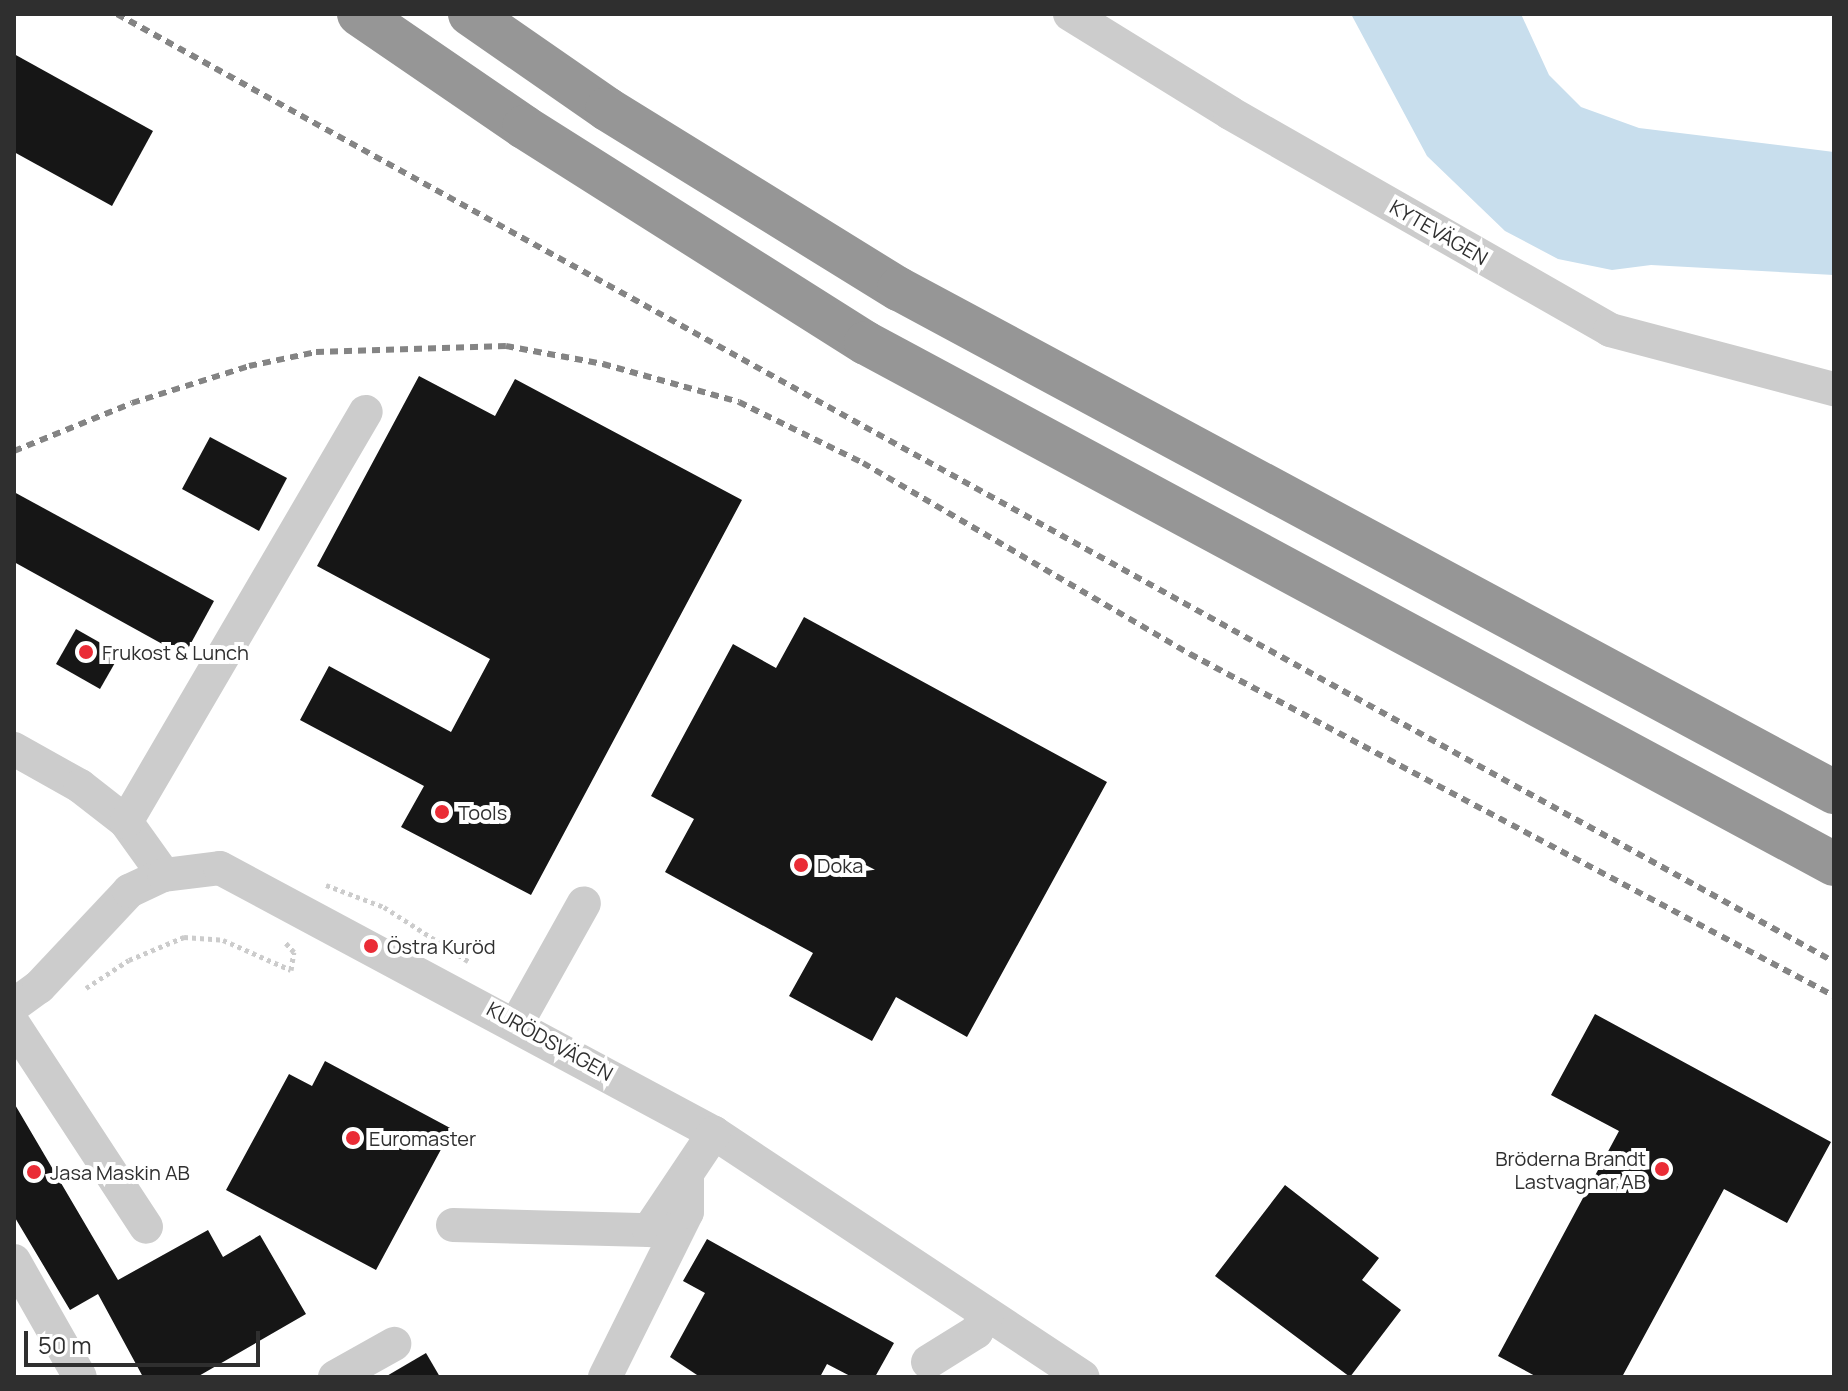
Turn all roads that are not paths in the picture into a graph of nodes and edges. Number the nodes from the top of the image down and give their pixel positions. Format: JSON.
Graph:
{"nodes":[{"id":1,"x":359,"y":14,"type":"edge"},
{"id":2,"x":366,"y":14,"type":"edge"},
{"id":3,"x":470,"y":14,"type":"edge"},
{"id":4,"x":1070,"y":14,"type":"edge"},
{"id":5,"x":407,"y":47,"type":"junction"},
{"id":6,"x":1834,"y":389,"type":"edge"},
{"id":7,"x":366,"y":412,"type":"dead end"},
{"id":8,"x":14,"y":749,"type":"edge"},
{"id":9,"x":1834,"y":792,"type":"edge"},
{"id":10,"x":126,"y":822,"type":"junction"},
{"id":11,"x":1834,"y":864,"type":"edge"},
{"id":12,"x":164,"y":875,"type":"junction"},
{"id":13,"x":584,"y":903,"type":"dead end"},
{"id":14,"x":14,"y":1005,"type":"edge"},
{"id":15,"x":517,"y":1023,"type":"junction"},
{"id":16,"x":14,"y":1025,"type":"edge"},
{"id":17,"x":714,"y":1133,"type":"junction"},
{"id":18,"x":687,"y":1171,"type":"junction"},
{"id":19,"x":453,"y":1225,"type":"dead end"},
{"id":20,"x":146,"y":1227,"type":"dead end"},
{"id":21,"x":14,"y":1261,"type":"edge"},
{"id":22,"x":987,"y":1315,"type":"junction"},
{"id":23,"x":394,"y":1344,"type":"dead end"},
{"id":24,"x":928,"y":1362,"type":"dead end"},
{"id":25,"x":80,"y":1377,"type":"edge"},
{"id":26,"x":335,"y":1377,"type":"edge"},
{"id":27,"x":605,"y":1377,"type":"edge"},
{"id":28,"x":1082,"y":1377,"type":"edge"}],
"edges":[{"from":1,"to":5,"type":"highway"},
{"from":2,"to":5,"type":"highway"},
{"from":3,"to":9,"type":"highway"},
{"from":4,"to":6,"type":"street","name":"KYTEVÄGEN"},
{"from":5,"to":11,"type":"highway"},
{"from":7,"to":10,"type":"street"},
{"from":8,"to":10,"type":"street"},
{"from":10,"to":12,"type":"street"},
{"from":12,"to":14,"type":"street","name":"KURÖDSVÄGEN"},
{"from":12,"to":15,"type":"street","name":"KURÖDSVÄGEN"},
{"from":13,"to":15,"type":"street"},
{"from":15,"to":17,"type":"street","name":"KURÖDSVÄGEN"},
{"from":16,"to":20,"type":"street"},
{"from":17,"to":18,"type":"street"},
{"from":17,"to":22,"type":"street","name":"KURÖDSVÄGEN"},
{"from":18,"to":19,"type":"street"},
{"from":18,"to":27,"type":"street"},
{"from":21,"to":25,"type":"street"},
{"from":22,"to":24,"type":"street"},
{"from":22,"to":28,"type":"street","name":"KURÖDSVÄGEN"},
{"from":23,"to":26,"type":"street"}]}
